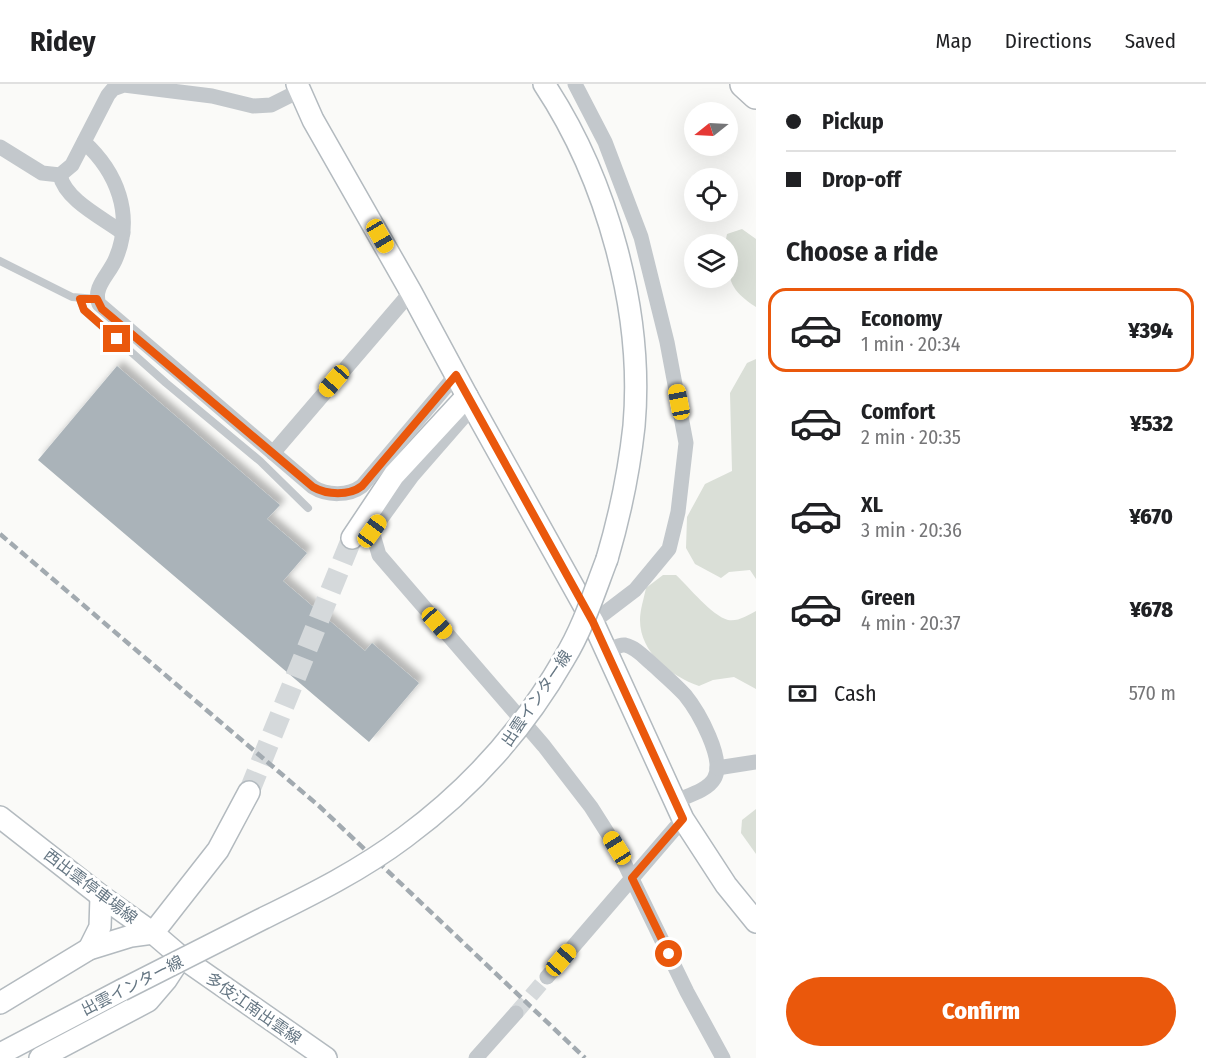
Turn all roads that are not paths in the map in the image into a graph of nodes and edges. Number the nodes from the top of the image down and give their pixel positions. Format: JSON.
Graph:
{"nodes":[{"id":1,"x":544,"y":84,"type":"edge"},
{"id":2,"x":575,"y":84,"type":"edge"},
{"id":3,"x":744,"y":84,"type":"edge"},
{"id":4,"x":298,"y":87,"type":"edge"},
{"id":5,"x":756,"y":95,"type":"edge"},
{"id":6,"x":84,"y":142,"type":"junction"},
{"id":7,"x":0,"y":147,"type":"edge"},
{"id":8,"x":60,"y":175,"type":"junction"},
{"id":9,"x":123,"y":232,"type":"junction"},
{"id":10,"x":0,"y":261,"type":"edge"},
{"id":11,"x":411,"y":292,"type":"junction"},
{"id":12,"x":80,"y":299,"type":"junction"},
{"id":13,"x":97,"y":299,"type":"junction"},
{"id":14,"x":456,"y":375,"type":"junction"},
{"id":15,"x":470,"y":401,"type":"junction"},
{"id":16,"x":273,"y":453,"type":"junction"},
{"id":17,"x":308,"y":508,"type":"dead end"},
{"id":18,"x":352,"y":538,"type":"tunnel mouth"},
{"id":19,"x":593,"y":622,"type":"junction"},
{"id":20,"x":608,"y":651,"type":"junction"},
{"id":21,"x":756,"y":762,"type":"edge"},
{"id":22,"x":717,"y":768,"type":"junction"},
{"id":23,"x":249,"y":792,"type":"tunnel mouth"},
{"id":24,"x":679,"y":811,"type":"junction"},
{"id":25,"x":0,"y":817,"type":"edge"},
{"id":26,"x":632,"y":878,"type":"junction"},
{"id":27,"x":101,"y":896,"type":"junction"},
{"id":28,"x":756,"y":922,"type":"edge"},
{"id":29,"x":153,"y":933,"type":"junction"},
{"id":30,"x":89,"y":949,"type":"junction"},
{"id":31,"x":181,"y":957,"type":"junction"},
{"id":32,"x":547,"y":977,"type":"tunnel mouth"},
{"id":33,"x":0,"y":1003,"type":"edge"},
{"id":34,"x":516,"y":1013,"type":"tunnel mouth"},
{"id":35,"x":0,"y":1054,"type":"edge"},
{"id":36,"x":40,"y":1058,"type":"edge"},
{"id":37,"x":326,"y":1058,"type":"edge"},
{"id":38,"x":476,"y":1058,"type":"edge"},
{"id":39,"x":723,"y":1058,"type":"edge"}],
"edges":[{"from":1,"to":35,"type":"main road","name":"出雲インター線","bridge":true},
{"from":2,"to":19,"type":"street"},
{"from":3,"to":5,"type":"highway"},
{"from":4,"to":6,"type":"street"},
{"from":4,"to":11,"type":"main road"},
{"from":6,"to":8,"type":"street"},
{"from":6,"to":9,"type":"street"},
{"from":7,"to":8,"type":"street"},
{"from":8,"to":9,"type":"street"},
{"from":9,"to":13,"type":"street"},
{"from":10,"to":12,"type":"lane"},
{"from":11,"to":14,"type":"main road"},
{"from":11,"to":16,"type":"street"},
{"from":12,"to":13,"type":"lane"},
{"from":12,"to":17,"type":"lane"},
{"from":13,"to":16,"type":"street"},
{"from":14,"to":15,"type":"main road"},
{"from":14,"to":16,"type":"street"},
{"from":15,"to":18,"type":"main road"},
{"from":15,"to":19,"type":"main road"},
{"from":15,"to":26,"type":"street"},
{"from":19,"to":20,"type":"main road"},
{"from":20,"to":22,"type":"street"},
{"from":20,"to":24,"type":"main road"},
{"from":21,"to":22,"type":"street"},
{"from":22,"to":24,"type":"street"},
{"from":23,"to":29,"type":"main road"},
{"from":24,"to":26,"type":"street"},
{"from":24,"to":28,"type":"main road"},
{"from":25,"to":27,"type":"main road","name":"西出雲停車場線"},
{"from":26,"to":32,"type":"street"},
{"from":26,"to":39,"type":"street"},
{"from":27,"to":29,"type":"main road","name":"西出雲停車場線"},
{"from":27,"to":30,"type":"main road"},
{"from":29,"to":30,"type":"main road"},
{"from":29,"to":31,"type":"main road","name":"西出雲停車場線"},
{"from":30,"to":33,"type":"main road"},
{"from":31,"to":36,"type":"main road"},
{"from":31,"to":37,"type":"main road","name":"多伎江南出雲線"},
{"from":34,"to":38,"type":"street"}]}
